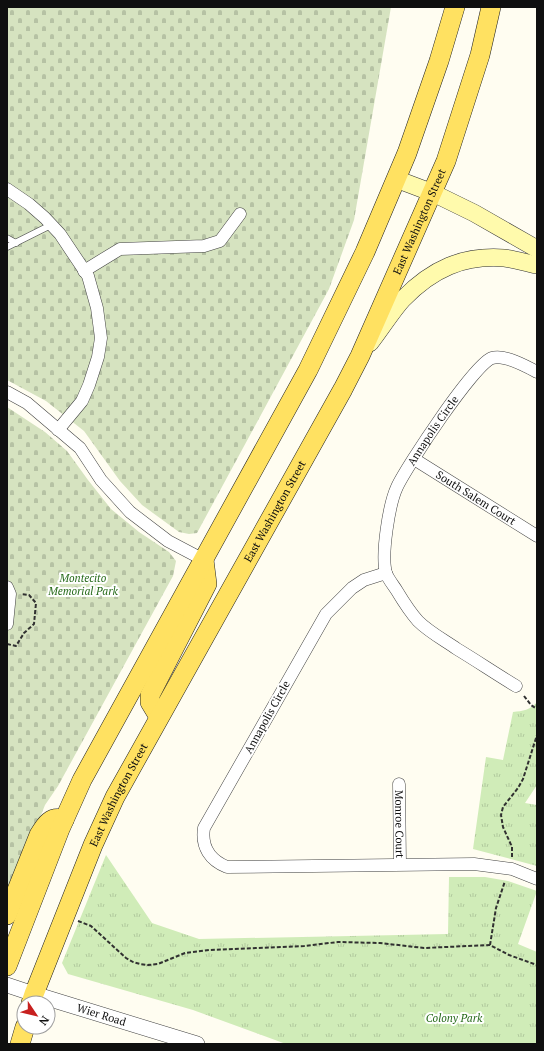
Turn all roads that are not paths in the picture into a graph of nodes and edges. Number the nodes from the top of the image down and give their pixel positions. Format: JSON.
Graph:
{"nodes":[{"id":1,"x":455,"y":7,"type":"edge"},
{"id":2,"x":492,"y":7,"type":"edge"},
{"id":3,"x":396,"y":179,"type":"junction"},
{"id":4,"x":7,"y":188,"type":"edge"},
{"id":5,"x":433,"y":193,"type":"junction"},
{"id":6,"x":240,"y":214,"type":"dead end"},
{"id":7,"x":51,"y":225,"type":"junction"},
{"id":8,"x":7,"y":238,"type":"edge"},
{"id":9,"x":16,"y":243,"type":"junction"},
{"id":10,"x":7,"y":247,"type":"edge"},
{"id":11,"x":537,"y":249,"type":"edge"},
{"id":12,"x":537,"y":265,"type":"edge"},
{"id":13,"x":84,"y":271,"type":"junction"},
{"id":14,"x":360,"y":356,"type":"junction"},
{"id":15,"x":537,"y":372,"type":"edge"},
{"id":16,"x":7,"y":392,"type":"edge"},
{"id":17,"x":58,"y":430,"type":"junction"},
{"id":18,"x":414,"y":459,"type":"junction"},
{"id":19,"x":537,"y":536,"type":"edge"},
{"id":20,"x":204,"y":560,"type":"junction"},
{"id":21,"x":386,"y":573,"type":"junction"},
{"id":22,"x":8,"y":590,"type":"edge"},
{"id":23,"x":7,"y":624,"type":"edge"},
{"id":24,"x":516,"y":686,"type":"road end"},
{"id":25,"x":159,"y":717,"type":"junction"},
{"id":26,"x":399,"y":784,"type":"dead end"},
{"id":27,"x":64,"y":820,"type":"junction"},
{"id":28,"x":400,"y":864,"type":"junction"},
{"id":29,"x":537,"y":879,"type":"edge"},
{"id":30,"x":7,"y":915,"type":"edge"},
{"id":31,"x":7,"y":966,"type":"edge"},
{"id":32,"x":7,"y":985,"type":"edge"},
{"id":33,"x":25,"y":995,"type":"edge"},
{"id":34,"x":34,"y":995,"type":"edge"},
{"id":35,"x":56,"y":1006,"type":"edge"},
{"id":36,"x":197,"y":1044,"type":"edge"}],
"edges":[{"from":1,"to":3,"type":"main road"},
{"from":2,"to":5,"type":"main road","name":"East Washington Street"},
{"from":3,"to":5,"type":"main road"},
{"from":3,"to":20,"type":"main road"},
{"from":4,"to":7,"type":"street"},
{"from":5,"to":11,"type":"main road"},
{"from":5,"to":14,"type":"main road","name":"East Washington Street"},
{"from":6,"to":13,"type":"street"},
{"from":7,"to":9,"type":"lane"},
{"from":7,"to":13,"type":"street"},
{"from":8,"to":9,"type":"lane"},
{"from":9,"to":10,"type":"lane"},
{"from":12,"to":14,"type":"main road"},
{"from":13,"to":17,"type":"street"},
{"from":14,"to":25,"type":"main road","name":"East Washington Street"},
{"from":15,"to":18,"type":"street","name":"Annapolis Circle"},
{"from":16,"to":17,"type":"street"},
{"from":17,"to":20,"type":"street"},
{"from":18,"to":19,"type":"street","name":"South Salem Court"},
{"from":18,"to":21,"type":"street","name":"Annapolis Circle"},
{"from":20,"to":25,"type":"main road"},
{"from":20,"to":27,"type":"main road"},
{"from":21,"to":24,"type":"street"},
{"from":21,"to":28,"type":"street","name":"Annapolis Circle"},
{"from":22,"to":23,"type":"street"},
{"from":25,"to":34,"type":"main road","name":"East Washington Street"},
{"from":26,"to":28,"type":"street","name":"Monroe Court"},
{"from":27,"to":30,"type":"main road"},
{"from":27,"to":31,"type":"main road"},
{"from":28,"to":29,"type":"street","name":"Annapolis Circle"},
{"from":32,"to":33,"type":"street","name":"Wier Road"},
{"from":35,"to":36,"type":"street","name":"Wier Road"}]}
